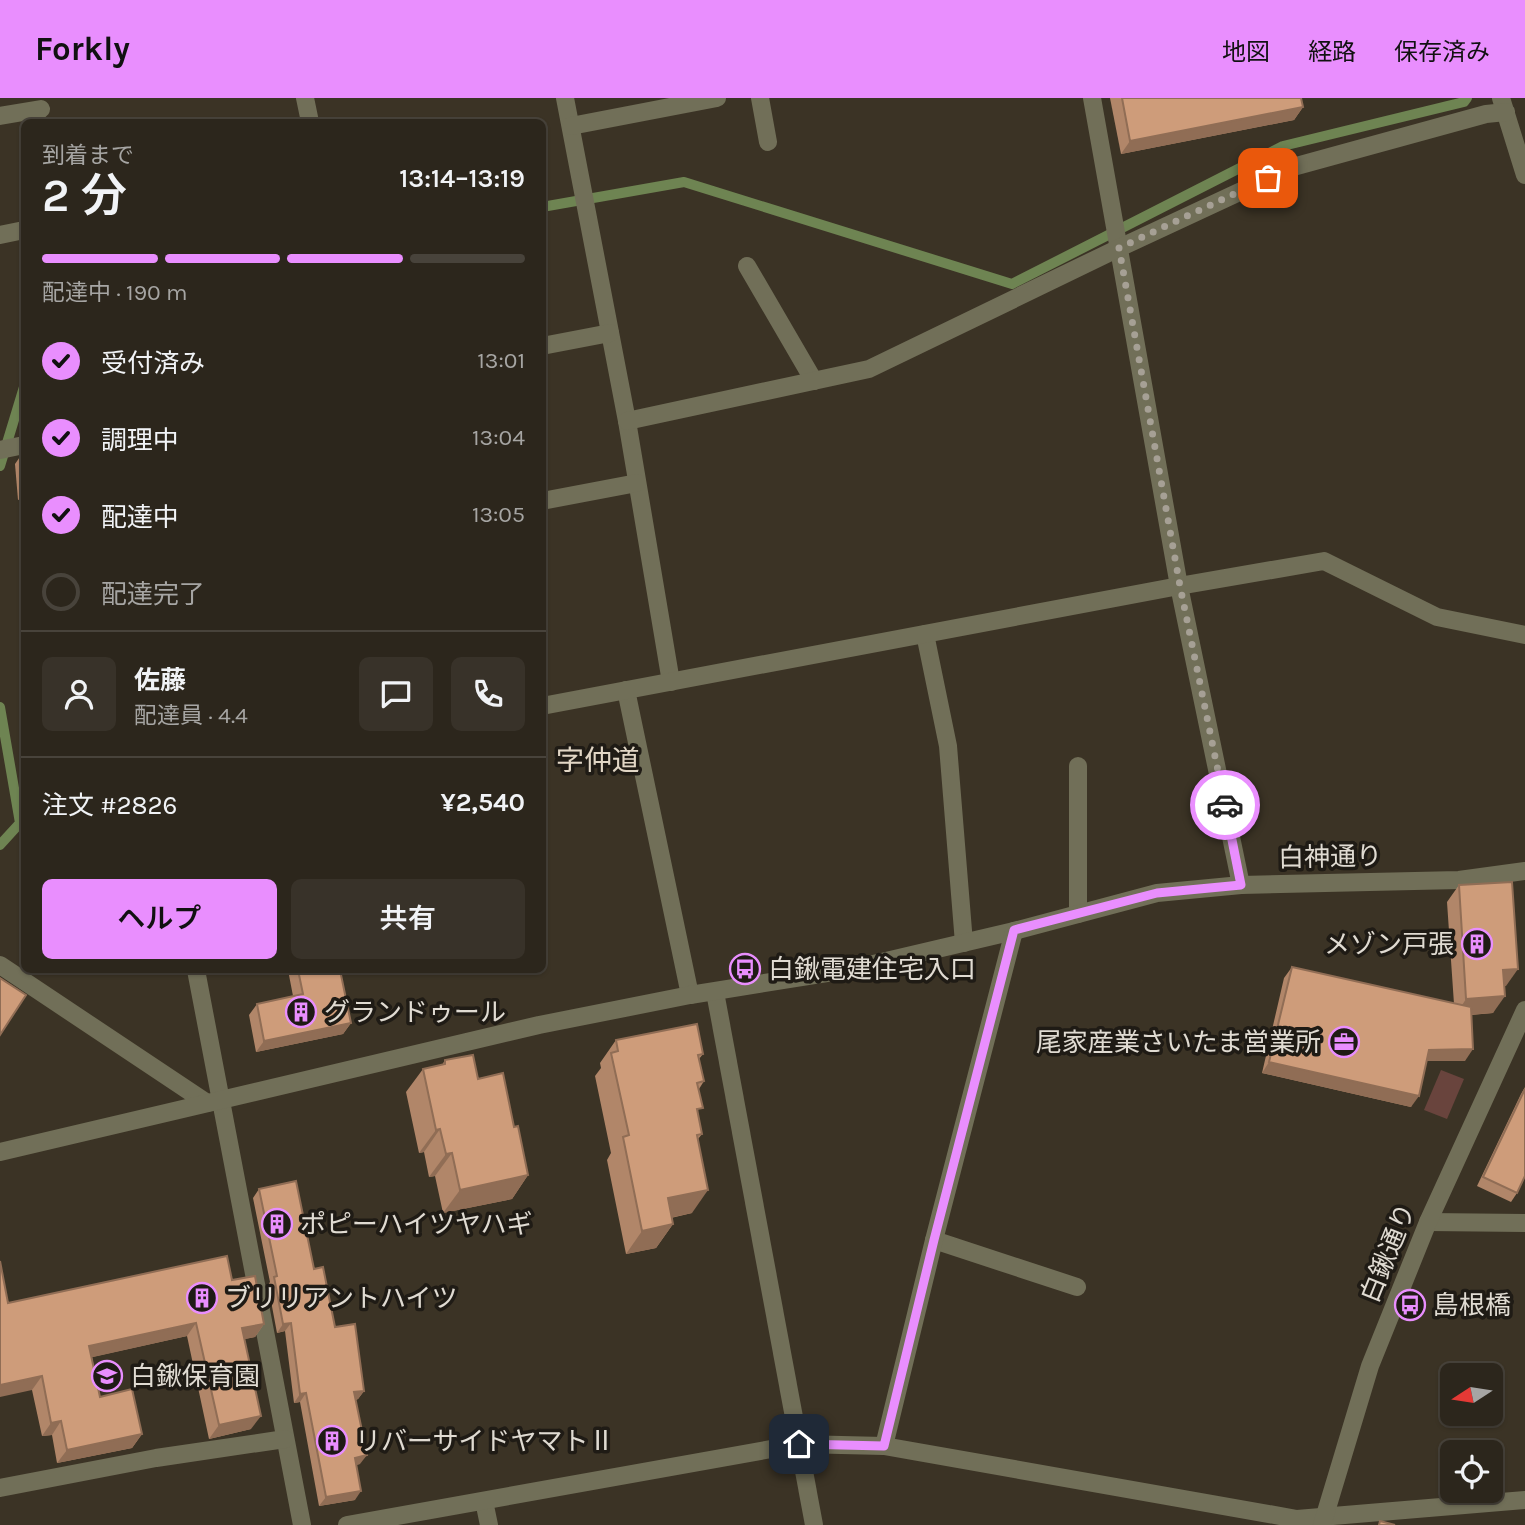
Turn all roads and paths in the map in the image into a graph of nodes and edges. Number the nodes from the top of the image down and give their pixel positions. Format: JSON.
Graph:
{"nodes":[{"id":1,"x":305,"y":98,"type":"edge"},
{"id":2,"x":565,"y":98,"type":"edge"},
{"id":3,"x":717,"y":98,"type":"edge"},
{"id":4,"x":760,"y":98,"type":"edge"},
{"id":5,"x":1092,"y":98,"type":"edge"},
{"id":6,"x":1503,"y":105,"type":"edge"},
{"id":7,"x":41,"y":110,"type":"edge"},
{"id":8,"x":0,"y":116,"type":"edge"},
{"id":9,"x":309,"y":119,"type":"edge"},
{"id":10,"x":571,"y":126,"type":"junction"},
{"id":11,"x":768,"y":142,"type":"dead end"},
{"id":12,"x":1525,"y":175,"type":"edge"},
{"id":13,"x":21,"y":230,"type":"edge"},
{"id":14,"x":0,"y":234,"type":"edge"},
{"id":15,"x":1119,"y":248,"type":"junction"},
{"id":16,"x":747,"y":266,"type":"dead end"},
{"id":17,"x":610,"y":333,"type":"junction"},
{"id":18,"x":546,"y":345,"type":"edge"},
{"id":19,"x":814,"y":381,"type":"junction"},
{"id":20,"x":627,"y":421,"type":"junction"},
{"id":21,"x":21,"y":446,"type":"edge"},
{"id":22,"x":0,"y":450,"type":"edge"},
{"id":23,"x":637,"y":483,"type":"junction"},
{"id":24,"x":546,"y":501,"type":"edge"},
{"id":25,"x":1180,"y":586,"type":"junction"},
{"id":26,"x":925,"y":634,"type":"junction"},
{"id":27,"x":1525,"y":635,"type":"edge"},
{"id":28,"x":671,"y":682,"type":"junction"},
{"id":29,"x":626,"y":690,"type":"junction"},
{"id":30,"x":546,"y":705,"type":"edge"},
{"id":31,"x":1078,"y":766,"type":"dead end"},
{"id":32,"x":1525,"y":870,"type":"edge"},
{"id":33,"x":1241,"y":885,"type":"junction"},
{"id":34,"x":1077,"y":914,"type":"junction"},
{"id":35,"x":1014,"y":930,"type":"junction"},
{"id":36,"x":964,"y":943,"type":"junction"},
{"id":37,"x":0,"y":965,"type":"edge"},
{"id":38,"x":195,"y":973,"type":"edge"},
{"id":39,"x":715,"y":992,"type":"junction"},
{"id":40,"x":690,"y":995,"type":"junction"},
{"id":41,"x":1525,"y":1010,"type":"edge"},
{"id":42,"x":214,"y":1102,"type":"junction"},
{"id":43,"x":0,"y":1152,"type":"edge"},
{"id":44,"x":1428,"y":1222,"type":"junction"},
{"id":45,"x":1525,"y":1223,"type":"edge"},
{"id":46,"x":934,"y":1240,"type":"junction"},
{"id":47,"x":1077,"y":1287,"type":"dead end"},
{"id":48,"x":285,"y":1440,"type":"junction"},
{"id":49,"x":799,"y":1444,"type":"junction"},
{"id":50,"x":884,"y":1446,"type":"junction"},
{"id":51,"x":0,"y":1488,"type":"edge"},
{"id":52,"x":1525,"y":1500,"type":"edge"},
{"id":53,"x":484,"y":1501,"type":"junction"},
{"id":54,"x":1323,"y":1521,"type":"edge"},
{"id":55,"x":302,"y":1525,"type":"edge"},
{"id":56,"x":347,"y":1525,"type":"edge"},
{"id":57,"x":489,"y":1525,"type":"edge"},
{"id":58,"x":814,"y":1525,"type":"edge"}],
"edges":[{"from":1,"to":9,"type":"street"},
{"from":2,"to":10,"type":"street"},
{"from":3,"to":10,"type":"street"},
{"from":4,"to":11,"type":"street"},
{"from":5,"to":15,"type":"street"},
{"from":6,"to":12,"type":"street"},
{"from":6,"to":15,"type":"street"},
{"from":7,"to":8,"type":"street"},
{"from":10,"to":17,"type":"street"},
{"from":13,"to":14,"type":"street"},
{"from":15,"to":19,"type":"street"},
{"from":15,"to":25,"type":"street"},
{"from":16,"to":19,"type":"street"},
{"from":17,"to":18,"type":"street"},
{"from":17,"to":20,"type":"street"},
{"from":19,"to":20,"type":"street"},
{"from":20,"to":23,"type":"street"},
{"from":21,"to":22,"type":"street"},
{"from":23,"to":24,"type":"street"},
{"from":23,"to":28,"type":"street"},
{"from":25,"to":26,"type":"street"},
{"from":25,"to":27,"type":"street"},
{"from":25,"to":33,"type":"street"},
{"from":26,"to":28,"type":"street"},
{"from":26,"to":36,"type":"street"},
{"from":28,"to":29,"type":"street"},
{"from":29,"to":30,"type":"street"},
{"from":29,"to":40,"type":"street"},
{"from":31,"to":34,"type":"street"},
{"from":32,"to":33,"type":"street","name":"白神通り"},
{"from":33,"to":34,"type":"street","name":"白神通り"},
{"from":34,"to":35,"type":"street","name":"白神通り"},
{"from":35,"to":36,"type":"street","name":"白神通り"},
{"from":35,"to":46,"type":"street"},
{"from":36,"to":39,"type":"street","name":"白神通り"},
{"from":37,"to":42,"type":"street"},
{"from":38,"to":42,"type":"street"},
{"from":39,"to":40,"type":"street","name":"白神通り"},
{"from":39,"to":49,"type":"street"},
{"from":40,"to":42,"type":"street","name":"白神通り"},
{"from":41,"to":44,"type":"street","name":"白鍬通り"},
{"from":42,"to":43,"type":"street","name":"白神通り"},
{"from":42,"to":48,"type":"street"},
{"from":44,"to":45,"type":"street"},
{"from":44,"to":54,"type":"street","name":"白鍬通り"},
{"from":46,"to":47,"type":"street"},
{"from":46,"to":50,"type":"street"},
{"from":48,"to":51,"type":"street"},
{"from":48,"to":55,"type":"street"},
{"from":49,"to":50,"type":"street"},
{"from":49,"to":53,"type":"street"},
{"from":49,"to":58,"type":"street"},
{"from":50,"to":54,"type":"street"},
{"from":52,"to":54,"type":"street"},
{"from":53,"to":56,"type":"street"},
{"from":53,"to":57,"type":"street"}]}
